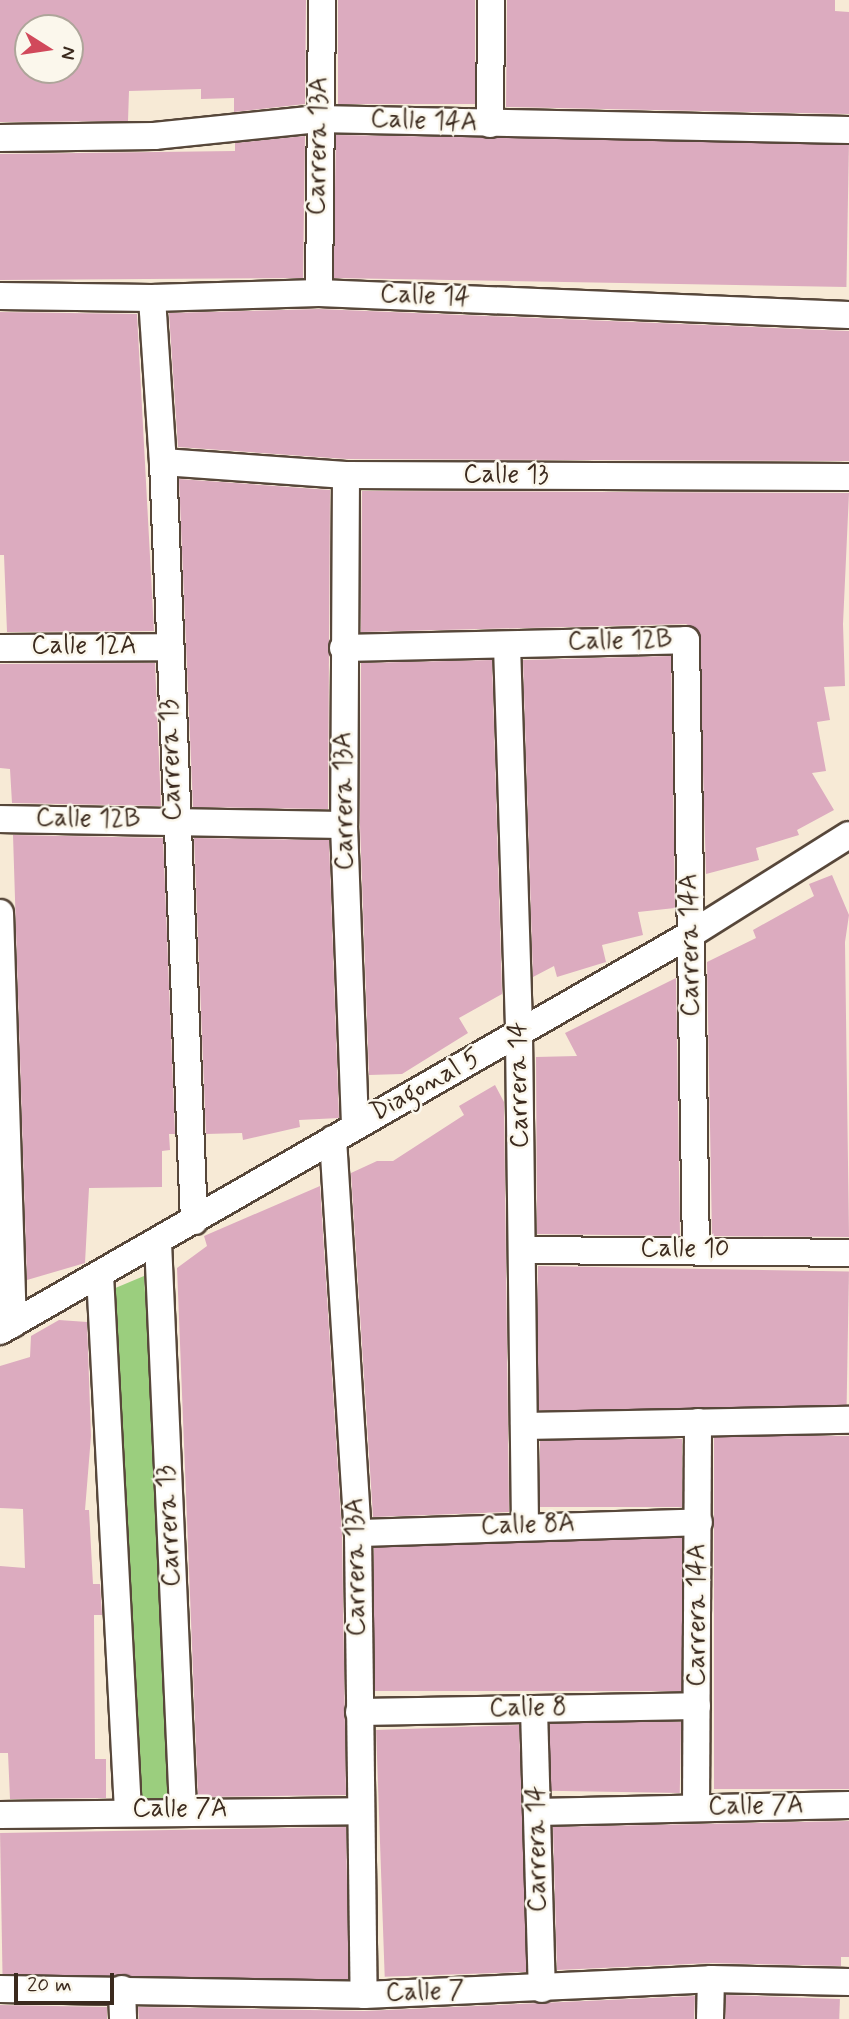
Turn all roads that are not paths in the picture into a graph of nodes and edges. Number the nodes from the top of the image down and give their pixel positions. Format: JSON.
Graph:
{"nodes":[{"id":1,"x":322,"y":0,"type":"edge"},
{"id":2,"x":491,"y":0,"type":"edge"},
{"id":3,"x":318,"y":118,"type":"junction"},
{"id":4,"x":490,"y":124,"type":"junction"},
{"id":5,"x":849,"y":130,"type":"edge"},
{"id":6,"x":0,"y":138,"type":"edge"},
{"id":7,"x":319,"y":293,"type":"junction"},
{"id":8,"x":0,"y":296,"type":"edge"},
{"id":9,"x":152,"y":298,"type":"junction"},
{"id":10,"x":849,"y":315,"type":"edge"},
{"id":11,"x":163,"y":462,"type":"junction"},
{"id":12,"x":346,"y":475,"type":"junction"},
{"id":13,"x":849,"y":477,"type":"edge"},
{"id":14,"x":686,"y":640,"type":"joint"},
{"id":15,"x":507,"y":645,"type":"junction"},
{"id":16,"x":167,"y":647,"type":"junction"},
{"id":17,"x":0,"y":648,"type":"edge"},
{"id":18,"x":343,"y":648,"type":"junction"},
{"id":19,"x":0,"y":819,"type":"edge"},
{"id":20,"x":175,"y":821,"type":"junction"},
{"id":21,"x":344,"y":825,"type":"junction"},
{"id":22,"x":849,"y":835,"type":"edge"},
{"id":23,"x":0,"y":913,"type":"edge"},
{"id":24,"x":691,"y":934,"type":"junction"},
{"id":25,"x":519,"y":1035,"type":"junction"},
{"id":26,"x":344,"y":1133,"type":"junction"},
{"id":27,"x":194,"y":1221,"type":"junction"},
{"id":28,"x":158,"y":1241,"type":"junction"},
{"id":29,"x":696,"y":1249,"type":"junction"},
{"id":30,"x":522,"y":1250,"type":"junction"},
{"id":31,"x":849,"y":1253,"type":"edge"},
{"id":32,"x":100,"y":1275,"type":"junction"},
{"id":33,"x":7,"y":1328,"type":"edge"},
{"id":34,"x":849,"y":1420,"type":"edge"},
{"id":35,"x":698,"y":1422,"type":"junction"},
{"id":36,"x":524,"y":1426,"type":"junction"},
{"id":37,"x":699,"y":1522,"type":"junction"},
{"id":38,"x":525,"y":1525,"type":"junction"},
{"id":39,"x":358,"y":1532,"type":"junction"},
{"id":40,"x":698,"y":1706,"type":"junction"},
{"id":41,"x":534,"y":1709,"type":"junction"},
{"id":42,"x":359,"y":1712,"type":"junction"},
{"id":43,"x":849,"y":1805,"type":"edge"},
{"id":44,"x":695,"y":1808,"type":"junction"},
{"id":45,"x":183,"y":1810,"type":"junction"},
{"id":46,"x":128,"y":1811,"type":"junction"},
{"id":47,"x":360,"y":1811,"type":"junction"},
{"id":48,"x":537,"y":1812,"type":"junction"},
{"id":49,"x":0,"y":1815,"type":"edge"},
{"id":50,"x":710,"y":1979,"type":"junction"},
{"id":51,"x":849,"y":1982,"type":"edge"},
{"id":52,"x":0,"y":1989,"type":"edge"},
{"id":53,"x":122,"y":1989,"type":"junction"},
{"id":54,"x":542,"y":1989,"type":"junction"},
{"id":55,"x":364,"y":1995,"type":"junction"},
{"id":56,"x":123,"y":2019,"type":"edge"},
{"id":57,"x":710,"y":2019,"type":"edge"}],
"edges":[{"from":1,"to":3,"type":"street","name":"Carrera 13A"},
{"from":2,"to":4,"type":"street"},
{"from":3,"to":4,"type":"street","name":"Calle 14A"},
{"from":3,"to":6,"type":"street","name":"Calle 14A"},
{"from":3,"to":7,"type":"street","name":"Carrera 13A"},
{"from":4,"to":5,"type":"street","name":"Calle 14A"},
{"from":7,"to":9,"type":"street","name":"Calle 14"},
{"from":7,"to":10,"type":"street","name":"Calle 14"},
{"from":8,"to":9,"type":"street","name":"Calle 14"},
{"from":9,"to":11,"type":"street","name":"Carrera 13"},
{"from":11,"to":12,"type":"street","name":"Calle 13"},
{"from":11,"to":16,"type":"street","name":"Carrera 13"},
{"from":12,"to":13,"type":"street","name":"Calle 13"},
{"from":12,"to":18,"type":"street","name":"Carrera 13A"},
{"from":14,"to":15,"type":"street","name":"Calle 12B"},
{"from":14,"to":24,"type":"street","name":"Carrera 14A"},
{"from":15,"to":18,"type":"street","name":"Calle 12B"},
{"from":15,"to":25,"type":"street","name":"Carrera 14"},
{"from":16,"to":17,"type":"street","name":"Calle 12A"},
{"from":16,"to":20,"type":"street","name":"Carrera 13"},
{"from":18,"to":21,"type":"street","name":"Carrera 13A"},
{"from":19,"to":20,"type":"street","name":"Calle 12B"},
{"from":20,"to":21,"type":"street","name":"Calle 12B"},
{"from":20,"to":27,"type":"street","name":"Carrera 13"},
{"from":21,"to":26,"type":"street","name":"Carrera 13A"},
{"from":22,"to":24,"type":"street","name":"Diagonal 5"},
{"from":23,"to":33,"type":"street"},
{"from":24,"to":25,"type":"street","name":"Diagonal 5"},
{"from":24,"to":29,"type":"street","name":"Carrera 14A"},
{"from":25,"to":26,"type":"street","name":"Diagonal 5"},
{"from":25,"to":30,"type":"street","name":"Carrera 14"},
{"from":26,"to":27,"type":"street","name":"Diagonal 5"},
{"from":26,"to":39,"type":"street","name":"Carrera 13A"},
{"from":27,"to":28,"type":"street","name":"Diagonal 5"},
{"from":28,"to":32,"type":"street","name":"Diagonal 5"},
{"from":28,"to":45,"type":"street","name":"Carrera 13"},
{"from":29,"to":30,"type":"street","name":"Calle 10"},
{"from":29,"to":31,"type":"street","name":"Calle 10"},
{"from":30,"to":36,"type":"street","name":"Carrera 14"},
{"from":32,"to":33,"type":"street","name":"Diagonal 5"},
{"from":32,"to":46,"type":"street"},
{"from":34,"to":35,"type":"street"},
{"from":35,"to":36,"type":"street"},
{"from":35,"to":37,"type":"street","name":"Carrera 14A"},
{"from":36,"to":38,"type":"street","name":"Carrera 14"},
{"from":37,"to":38,"type":"street","name":"Calle 8A"},
{"from":37,"to":40,"type":"street","name":"Carrera 14A"},
{"from":38,"to":39,"type":"street","name":"Calle 8A"},
{"from":39,"to":42,"type":"street","name":"Carrera 13A"},
{"from":40,"to":41,"type":"street","name":"Calle 8"},
{"from":40,"to":44,"type":"street","name":"Carrera 14A"},
{"from":41,"to":42,"type":"street","name":"Calle 8"},
{"from":41,"to":48,"type":"street","name":"Carrera 14"},
{"from":42,"to":47,"type":"street","name":"Carrera 13A"},
{"from":43,"to":44,"type":"street","name":"Calle 7A"},
{"from":44,"to":48,"type":"street","name":"Calle 7A"},
{"from":45,"to":46,"type":"street","name":"Calle 7A"},
{"from":45,"to":47,"type":"street","name":"Calle 7A"},
{"from":46,"to":49,"type":"street","name":"Calle 7A"},
{"from":47,"to":55,"type":"street","name":"Carrera 13A"},
{"from":48,"to":54,"type":"street","name":"Carrera 14"},
{"from":50,"to":51,"type":"street","name":"Calle 7"},
{"from":50,"to":54,"type":"street","name":"Calle 7"},
{"from":50,"to":57,"type":"street"},
{"from":52,"to":53,"type":"street","name":"Calle 7"},
{"from":53,"to":55,"type":"street","name":"Calle 7"},
{"from":53,"to":56,"type":"street"},
{"from":54,"to":55,"type":"street","name":"Calle 7"}]}
